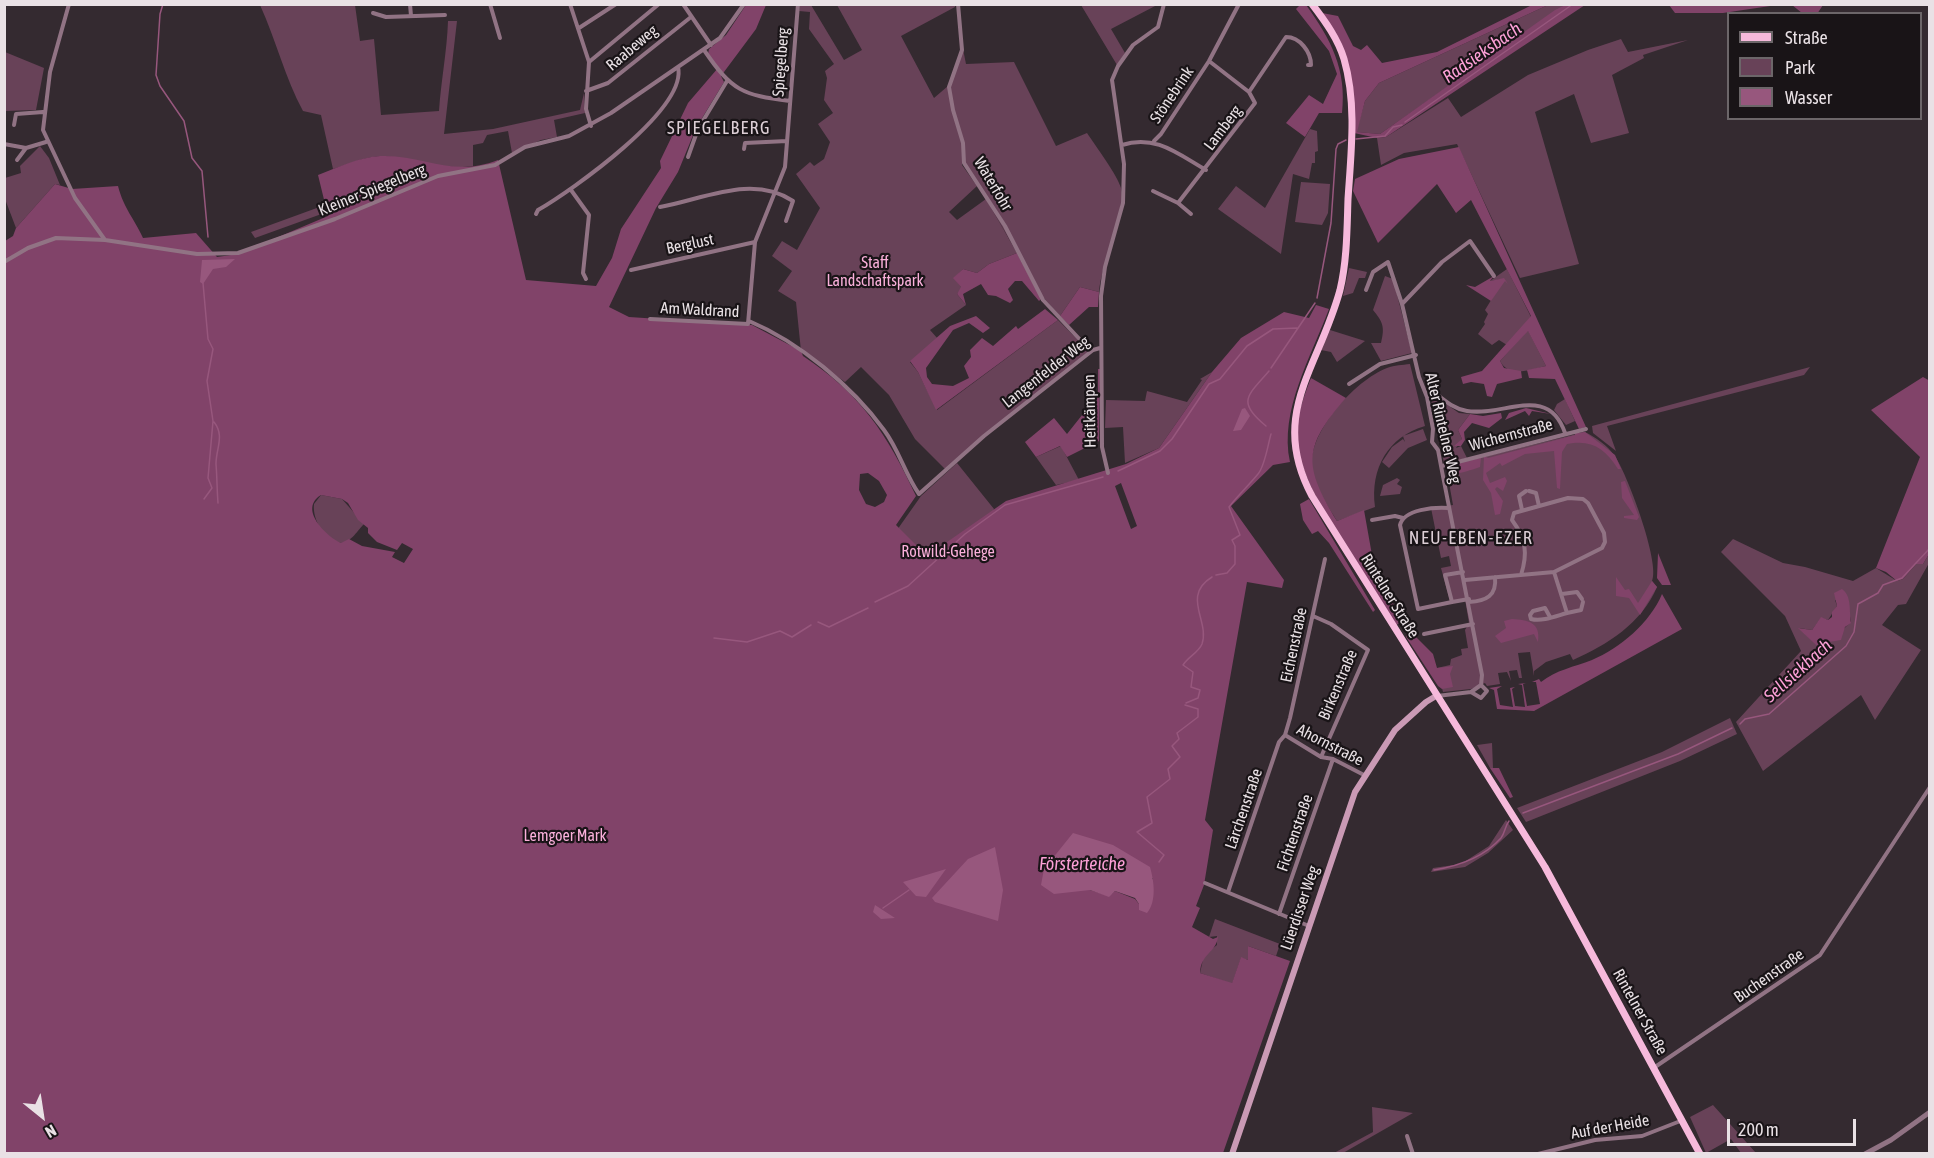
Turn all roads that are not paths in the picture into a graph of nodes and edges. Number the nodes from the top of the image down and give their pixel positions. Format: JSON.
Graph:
{"nodes":[{"id":1,"x":69,"y":4,"type":"edge"},
{"id":2,"x":410,"y":4,"type":"edge"},
{"id":3,"x":490,"y":4,"type":"edge"},
{"id":4,"x":570,"y":4,"type":"edge"},
{"id":5,"x":616,"y":4,"type":"edge"},
{"id":6,"x":659,"y":4,"type":"edge"},
{"id":7,"x":684,"y":4,"type":"edge"},
{"id":8,"x":744,"y":4,"type":"edge"},
{"id":9,"x":798,"y":4,"type":"edge"},
{"id":10,"x":958,"y":4,"type":"edge"},
{"id":11,"x":1164,"y":4,"type":"edge"},
{"id":12,"x":1239,"y":4,"type":"edge"},
{"id":13,"x":1312,"y":4,"type":"edge"},
{"id":14,"x":373,"y":13,"type":"dead end"},
{"id":15,"x":445,"y":15,"type":"dead end"},
{"id":16,"x":411,"y":16,"type":"junction"},
{"id":17,"x":691,"y":17,"type":"junction"},
{"id":18,"x":579,"y":28,"type":"junction"},
{"id":19,"x":500,"y":38,"type":"dead end"},
{"id":20,"x":711,"y":45,"type":"junction"},
{"id":21,"x":704,"y":50,"type":"junction"},
{"id":22,"x":1209,"y":61,"type":"junction"},
{"id":23,"x":589,"y":62,"type":"junction"},
{"id":24,"x":1308,"y":65,"type":"dead end"},
{"id":25,"x":678,"y":67,"type":"junction"},
{"id":26,"x":727,"y":81,"type":"junction"},
{"id":27,"x":586,"y":90,"type":"junction"},
{"id":28,"x":1249,"y":92,"type":"junction"},
{"id":29,"x":1256,"y":100,"type":"joint"},
{"id":30,"x":790,"y":101,"type":"junction"},
{"id":31,"x":43,"y":112,"type":"junction"},
{"id":32,"x":14,"y":125,"type":"dead end"},
{"id":33,"x":591,"y":126,"type":"junction"},
{"id":34,"x":787,"y":141,"type":"junction"},
{"id":35,"x":1154,"y":141,"type":"junction"},
{"id":36,"x":46,"y":142,"type":"junction"},
{"id":37,"x":4,"y":144,"type":"edge"},
{"id":38,"x":1122,"y":145,"type":"junction"},
{"id":39,"x":26,"y":148,"type":"junction"},
{"id":40,"x":744,"y":149,"type":"dead end"},
{"id":41,"x":688,"y":157,"type":"dead end"},
{"id":42,"x":17,"y":160,"type":"dead end"},
{"id":43,"x":1206,"y":170,"type":"junction"},
{"id":44,"x":571,"y":190,"type":"junction"},
{"id":45,"x":1153,"y":191,"type":"dead end"},
{"id":46,"x":775,"y":192,"type":"junction"},
{"id":47,"x":1178,"y":203,"type":"junction"},
{"id":48,"x":660,"y":207,"type":"dead end"},
{"id":49,"x":536,"y":214,"type":"dead end"},
{"id":50,"x":1191,"y":214,"type":"dead end"},
{"id":51,"x":786,"y":221,"type":"dead end"},
{"id":52,"x":105,"y":240,"type":"junction"},
{"id":53,"x":755,"y":242,"type":"junction"},
{"id":54,"x":4,"y":261,"type":"edge"},
{"id":55,"x":631,"y":270,"type":"dead end"},
{"id":56,"x":1494,"y":276,"type":"dead end"},
{"id":57,"x":586,"y":279,"type":"dead end"},
{"id":58,"x":1366,"y":290,"type":"dead end"},
{"id":59,"x":1402,"y":304,"type":"junction"},
{"id":60,"x":650,"y":319,"type":"dead end"},
{"id":61,"x":749,"y":323,"type":"junction"},
{"id":62,"x":1100,"y":348,"type":"junction"},
{"id":63,"x":1093,"y":350,"type":"junction"},
{"id":64,"x":1416,"y":355,"type":"junction"},
{"id":65,"x":1349,"y":384,"type":"dead end"},
{"id":66,"x":1427,"y":397,"type":"junction"},
{"id":67,"x":1586,"y":429,"type":"dead end"},
{"id":68,"x":1564,"y":433,"type":"junction"},
{"id":69,"x":1441,"y":466,"type":"junction"},
{"id":70,"x":1108,"y":473,"type":"dead end"},
{"id":71,"x":1539,"y":506,"type":"junction"},
{"id":72,"x":1449,"y":508,"type":"junction"},
{"id":73,"x":1522,"y":510,"type":"junction"},
{"id":74,"x":1403,"y":518,"type":"junction"},
{"id":75,"x":1372,"y":520,"type":"dead end"},
{"id":76,"x":1324,"y":559,"type":"dead end"},
{"id":77,"x":1463,"y":572,"type":"junction"},
{"id":78,"x":1554,"y":572,"type":"junction"},
{"id":79,"x":1521,"y":575,"type":"junction"},
{"id":80,"x":1494,"y":577,"type":"junction"},
{"id":81,"x":1465,"y":580,"type":"junction"},
{"id":82,"x":1562,"y":594,"type":"junction"},
{"id":83,"x":1469,"y":600,"type":"junction"},
{"id":84,"x":1452,"y":602,"type":"junction"},
{"id":85,"x":1567,"y":613,"type":"junction"},
{"id":86,"x":1312,"y":616,"type":"junction"},
{"id":87,"x":1550,"y":617,"type":"junction"},
{"id":88,"x":1473,"y":624,"type":"junction"},
{"id":89,"x":1424,"y":634,"type":"dead end"},
{"id":90,"x":1481,"y":686,"type":"junction"},
{"id":91,"x":1471,"y":692,"type":"junction"},
{"id":92,"x":1436,"y":696,"type":"junction"},
{"id":93,"x":1285,"y":735,"type":"junction"},
{"id":94,"x":1321,"y":757,"type":"junction"},
{"id":95,"x":1333,"y":759,"type":"junction"},
{"id":96,"x":1364,"y":775,"type":"junction"},
{"id":97,"x":1929,"y":787,"type":"edge"},
{"id":98,"x":1204,"y":883,"type":"dead end"},
{"id":99,"x":1228,"y":892,"type":"junction"},
{"id":100,"x":1279,"y":914,"type":"junction"},
{"id":101,"x":1309,"y":926,"type":"junction"},
{"id":102,"x":1655,"y":1067,"type":"junction"},
{"id":103,"x":1929,"y":1112,"type":"edge"},
{"id":104,"x":1684,"y":1120,"type":"junction"},
{"id":105,"x":1407,"y":1136,"type":"dead end"},
{"id":106,"x":1232,"y":1154,"type":"edge"},
{"id":107,"x":1413,"y":1154,"type":"edge"},
{"id":108,"x":1538,"y":1154,"type":"edge"},
{"id":109,"x":1700,"y":1154,"type":"edge"},
{"id":110,"x":1865,"y":1154,"type":"edge"}],
"edges":[{"from":1,"to":31,"type":"street"},
{"from":2,"to":16,"type":"street"},
{"from":3,"to":19,"type":"street"},
{"from":4,"to":18,"type":"street"},
{"from":5,"to":18,"type":"street"},
{"from":6,"to":23,"type":"street"},
{"from":7,"to":17,"type":"street"},
{"from":8,"to":20,"type":"street","name":"Kleiner Spiegelberg"},
{"from":9,"to":30,"type":"street","name":"Spiegelberg"},
{"from":10,"to":63,"type":"street","name":"Waterfohr"},
{"from":11,"to":38,"type":"street","name":"Langenfelder Weg"},
{"from":12,"to":22,"type":"street","name":"Stönebrink"},
{"from":13,"to":92,"type":"main road","name":"Rintelner Straße"},
{"from":14,"to":16,"type":"street"},
{"from":15,"to":16,"type":"street"},
{"from":17,"to":20,"type":"street"},
{"from":17,"to":27,"type":"street","name":"Raabeweg"},
{"from":18,"to":23,"type":"street"},
{"from":20,"to":21,"type":"street","name":"Kleiner Spiegelberg"},
{"from":21,"to":25,"type":"street","name":"Kleiner Spiegelberg"},
{"from":21,"to":26,"type":"street"},
{"from":22,"to":28,"type":"street","name":"Stönebrink"},
{"from":22,"to":35,"type":"street","name":"Stönebrink"},
{"from":23,"to":27,"type":"street"},
{"from":24,"to":28,"type":"street","name":"Lamberg"},
{"from":25,"to":33,"type":"street","name":"Kleiner Spiegelberg"},
{"from":25,"to":44,"type":"street"},
{"from":26,"to":30,"type":"street"},
{"from":26,"to":41,"type":"street"},
{"from":27,"to":33,"type":"street"},
{"from":28,"to":29,"type":"street","name":"Stönebrink"},
{"from":29,"to":43,"type":"street","name":"Lamberg"},
{"from":30,"to":34,"type":"street","name":"Spiegelberg"},
{"from":31,"to":32,"type":"street"},
{"from":31,"to":36,"type":"street"},
{"from":33,"to":52,"type":"street","name":"Kleiner Spiegelberg"},
{"from":34,"to":40,"type":"street"},
{"from":34,"to":46,"type":"street","name":"Spiegelberg"},
{"from":35,"to":38,"type":"street"},
{"from":35,"to":43,"type":"street","name":"Lamberg"},
{"from":36,"to":39,"type":"street"},
{"from":36,"to":52,"type":"street"},
{"from":37,"to":39,"type":"street"},
{"from":38,"to":62,"type":"street","name":"Langenfelder Weg"},
{"from":39,"to":42,"type":"street"},
{"from":43,"to":47,"type":"street","name":"Lamberg"},
{"from":44,"to":49,"type":"street"},
{"from":44,"to":57,"type":"street"},
{"from":45,"to":47,"type":"street"},
{"from":46,"to":48,"type":"street"},
{"from":46,"to":51,"type":"street"},
{"from":46,"to":53,"type":"street","name":"Spiegelberg"},
{"from":47,"to":50,"type":"street"},
{"from":52,"to":54,"type":"street","name":"Kleiner Spiegelberg"},
{"from":53,"to":55,"type":"street","name":"Berglust"},
{"from":53,"to":61,"type":"street","name":"Spiegelberg"},
{"from":56,"to":59,"type":"street"},
{"from":58,"to":59,"type":"street"},
{"from":59,"to":64,"type":"street"},
{"from":60,"to":61,"type":"street","name":"Am Waldrand"},
{"from":61,"to":63,"type":"street","name":"Langenfelder Weg"},
{"from":62,"to":63,"type":"street","name":"Langenfelder Weg"},
{"from":62,"to":70,"type":"street","name":"Heitkämpen"},
{"from":64,"to":65,"type":"street","name":"Alter Rintelner Weg"},
{"from":64,"to":66,"type":"street","name":"Alter Rintelner Weg"},
{"from":66,"to":68,"type":"street"},
{"from":66,"to":69,"type":"street","name":"Alter Rintelner Weg"},
{"from":67,"to":68,"type":"street","name":"Wichernstraße"},
{"from":68,"to":69,"type":"street","name":"Wichernstraße"},
{"from":69,"to":72,"type":"street","name":"Alter Rintelner Weg"},
{"from":71,"to":73,"type":"street"},
{"from":71,"to":73,"type":"street"},
{"from":71,"to":78,"type":"street"},
{"from":72,"to":74,"type":"street"},
{"from":72,"to":77,"type":"street","name":"Alter Rintelner Weg"},
{"from":73,"to":79,"type":"street"},
{"from":74,"to":75,"type":"street"},
{"from":74,"to":84,"type":"street"},
{"from":76,"to":86,"type":"street","name":"Eichenstraße"},
{"from":77,"to":81,"type":"street","name":"Alter Rintelner Weg"},
{"from":77,"to":84,"type":"street"},
{"from":78,"to":79,"type":"street"},
{"from":78,"to":82,"type":"street"},
{"from":79,"to":80,"type":"street"},
{"from":80,"to":81,"type":"street"},
{"from":80,"to":83,"type":"street"},
{"from":81,"to":83,"type":"street","name":"Alter Rintelner Weg"},
{"from":82,"to":85,"type":"street"},
{"from":82,"to":85,"type":"street"},
{"from":83,"to":84,"type":"street"},
{"from":83,"to":88,"type":"street","name":"Alter Rintelner Weg"},
{"from":85,"to":87,"type":"street"},
{"from":86,"to":93,"type":"street","name":"Eichenstraße"},
{"from":86,"to":94,"type":"street","name":"Birkenstraße"},
{"from":87,"to":87,"type":"street"},
{"from":88,"to":89,"type":"street"},
{"from":88,"to":90,"type":"street","name":"Alter Rintelner Weg"},
{"from":90,"to":91,"type":"street"},
{"from":90,"to":91,"type":"street"},
{"from":91,"to":92,"type":"street"},
{"from":92,"to":96,"type":"main road","name":"Lüerdisser Weg"},
{"from":92,"to":102,"type":"main road","name":"Rintelner Straße"},
{"from":93,"to":94,"type":"street","name":"Ahornstraße"},
{"from":93,"to":99,"type":"street","name":"Lärchenstraße"},
{"from":94,"to":95,"type":"street","name":"Ahornstraße"},
{"from":95,"to":96,"type":"street","name":"Ahornstraße"},
{"from":95,"to":100,"type":"street","name":"Fichtenstraße"},
{"from":96,"to":101,"type":"main road","name":"Lüerdisser Weg"},
{"from":97,"to":102,"type":"street","name":"Buchenstraße"},
{"from":98,"to":99,"type":"street"},
{"from":99,"to":100,"type":"street"},
{"from":100,"to":101,"type":"street"},
{"from":101,"to":106,"type":"main road","name":"Lüerdisser Weg"},
{"from":102,"to":104,"type":"main road","name":"Rintelner Straße"},
{"from":103,"to":110,"type":"street"},
{"from":104,"to":108,"type":"street","name":"Auf der Heide"},
{"from":104,"to":109,"type":"main road","name":"Rintelner Straße"},
{"from":105,"to":107,"type":"street"}]}
